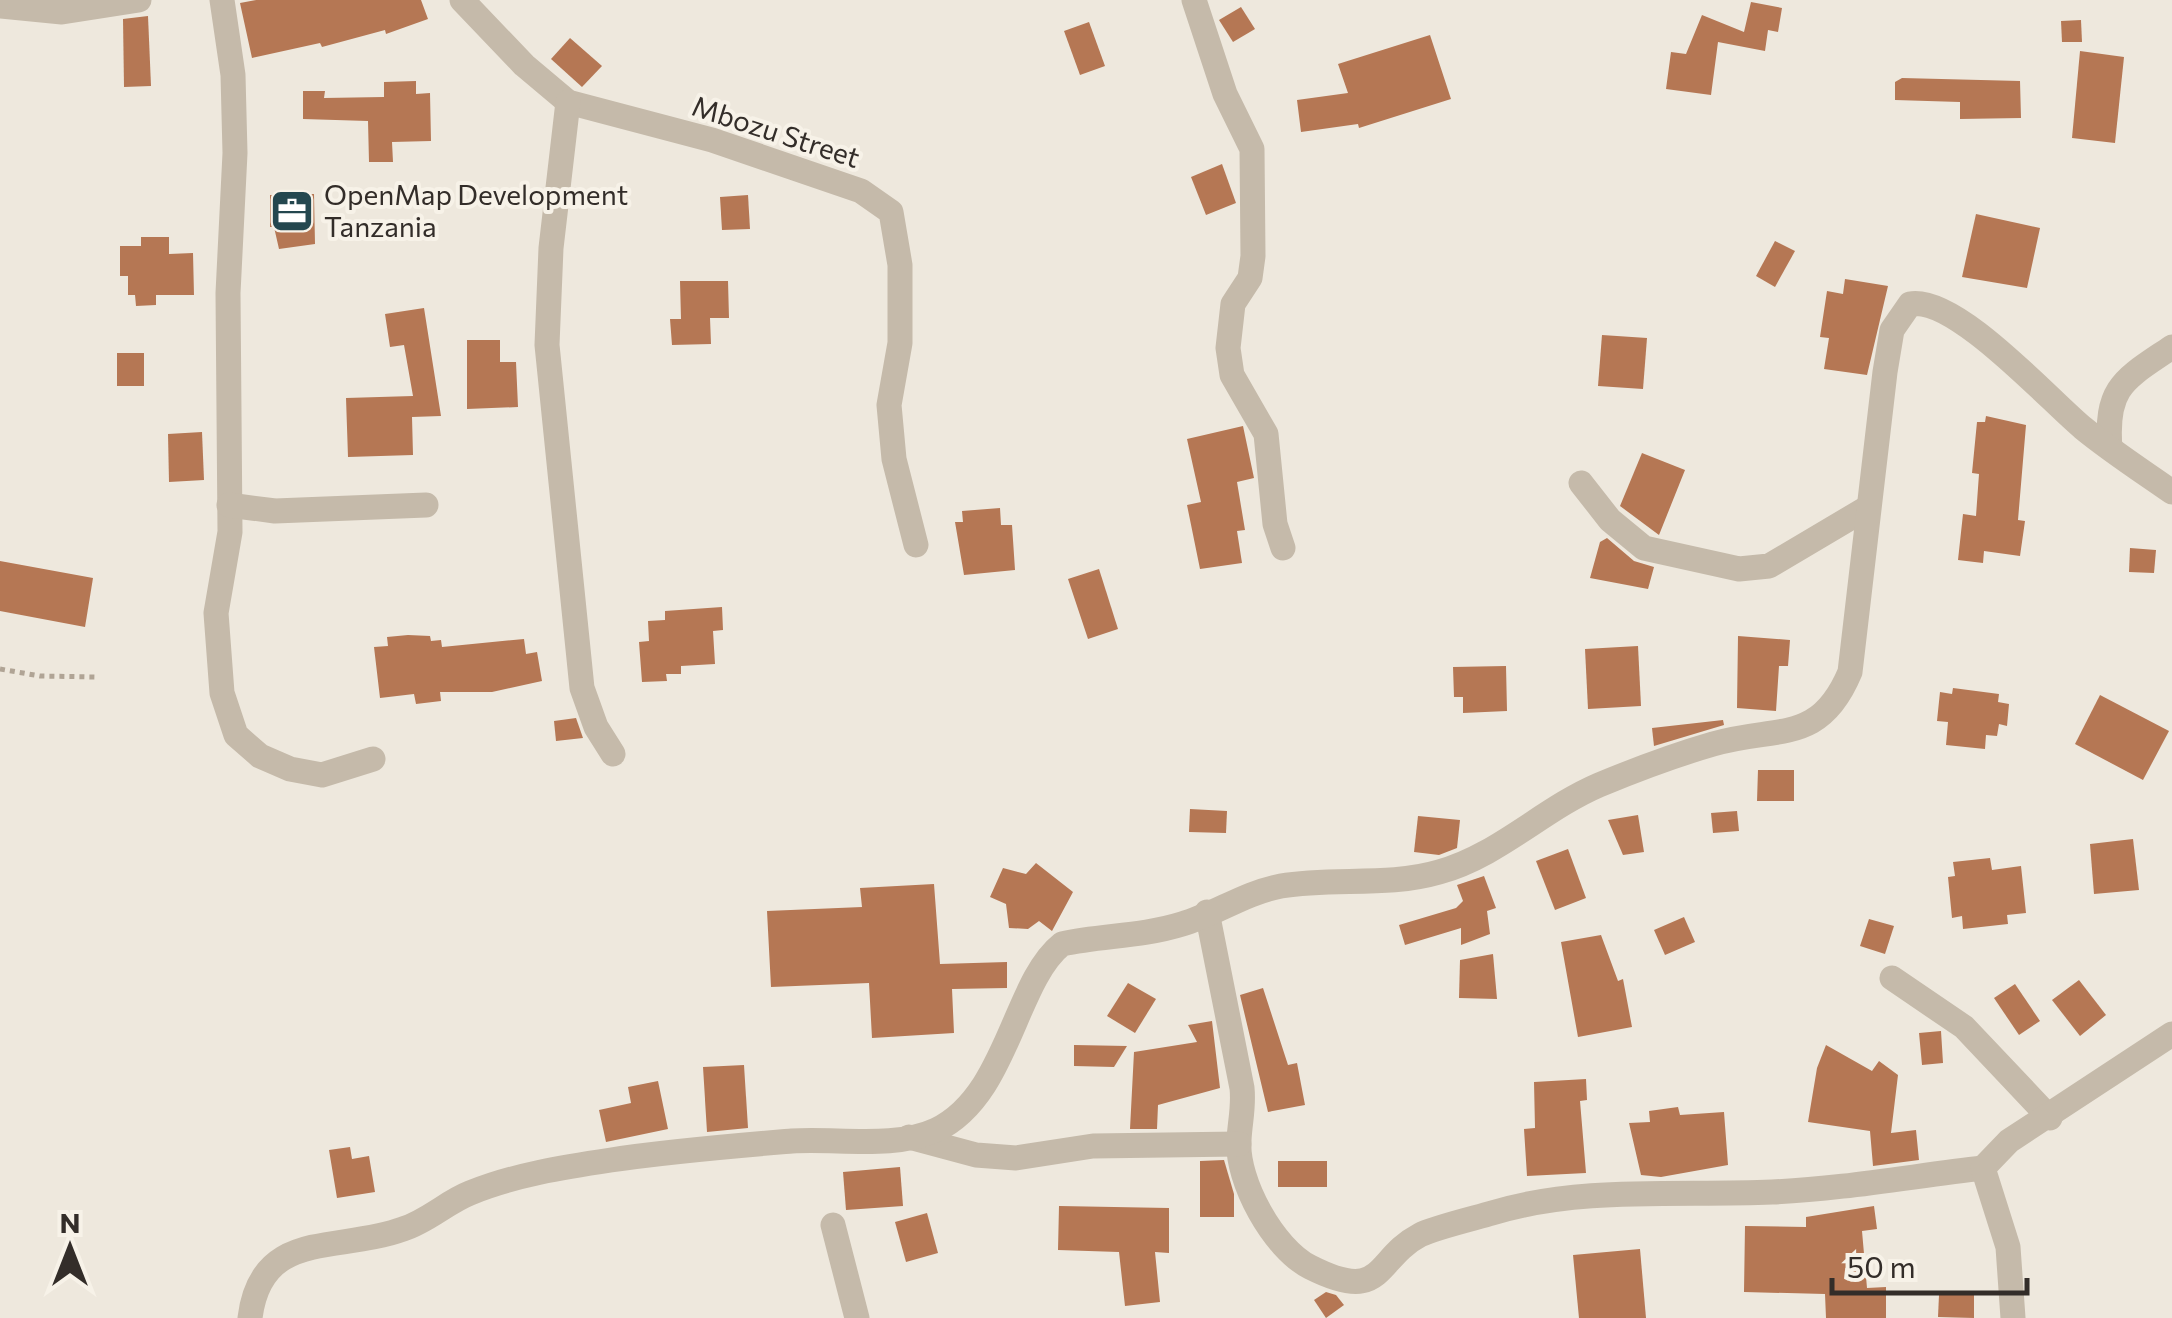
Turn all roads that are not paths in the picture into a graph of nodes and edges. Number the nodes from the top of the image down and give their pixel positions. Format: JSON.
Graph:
{"nodes":[{"id":1,"x":140,"y":0,"type":"edge"},
{"id":2,"x":222,"y":0,"type":"edge"},
{"id":3,"x":462,"y":0,"type":"edge"},
{"id":4,"x":1194,"y":0,"type":"edge"},
{"id":5,"x":0,"y":6,"type":"edge"},
{"id":6,"x":568,"y":102,"type":"junction"},
{"id":7,"x":2172,"y":347,"type":"edge"},
{"id":8,"x":2110,"y":448,"type":"junction"},
{"id":9,"x":1581,"y":483,"type":"dead end"},
{"id":10,"x":2172,"y":492,"type":"edge"},
{"id":11,"x":229,"y":504,"type":"junction"},
{"id":12,"x":426,"y":505,"type":"dead end"},
{"id":13,"x":1868,"y":508,"type":"junction"},
{"id":14,"x":916,"y":546,"type":"dead end"},
{"id":15,"x":1282,"y":548,"type":"dead end"},
{"id":16,"x":613,"y":754,"type":"dead end"},
{"id":17,"x":373,"y":759,"type":"dead end"},
{"id":18,"x":1207,"y":912,"type":"junction"},
{"id":19,"x":1892,"y":978,"type":"dead end"},
{"id":20,"x":2172,"y":1034,"type":"edge"},
{"id":21,"x":2050,"y":1118,"type":"junction"},
{"id":22,"x":909,"y":1137,"type":"junction"},
{"id":23,"x":1239,"y":1144,"type":"junction"},
{"id":24,"x":1983,"y":1168,"type":"junction"},
{"id":25,"x":832,"y":1225,"type":"dead end"},
{"id":26,"x":250,"y":1318,"type":"edge"},
{"id":27,"x":858,"y":1318,"type":"edge"},
{"id":28,"x":2013,"y":1318,"type":"edge"}],
"edges":[{"from":1,"to":5,"type":"street"},
{"from":2,"to":11,"type":"street"},
{"from":3,"to":6,"type":"street","name":"Mbozu Street"},
{"from":4,"to":15,"type":"street"},
{"from":6,"to":14,"type":"street","name":"Mbozu Street"},
{"from":6,"to":16,"type":"street"},
{"from":7,"to":8,"type":"street"},
{"from":8,"to":10,"type":"street"},
{"from":8,"to":13,"type":"street"},
{"from":9,"to":13,"type":"street"},
{"from":11,"to":12,"type":"street"},
{"from":11,"to":17,"type":"street"},
{"from":13,"to":18,"type":"street"},
{"from":18,"to":22,"type":"street"},
{"from":18,"to":23,"type":"street"},
{"from":19,"to":21,"type":"street"},
{"from":20,"to":21,"type":"street"},
{"from":21,"to":24,"type":"street"},
{"from":22,"to":23,"type":"street"},
{"from":22,"to":26,"type":"street"},
{"from":23,"to":24,"type":"street"},
{"from":24,"to":28,"type":"street"},
{"from":25,"to":27,"type":"street"}]}
